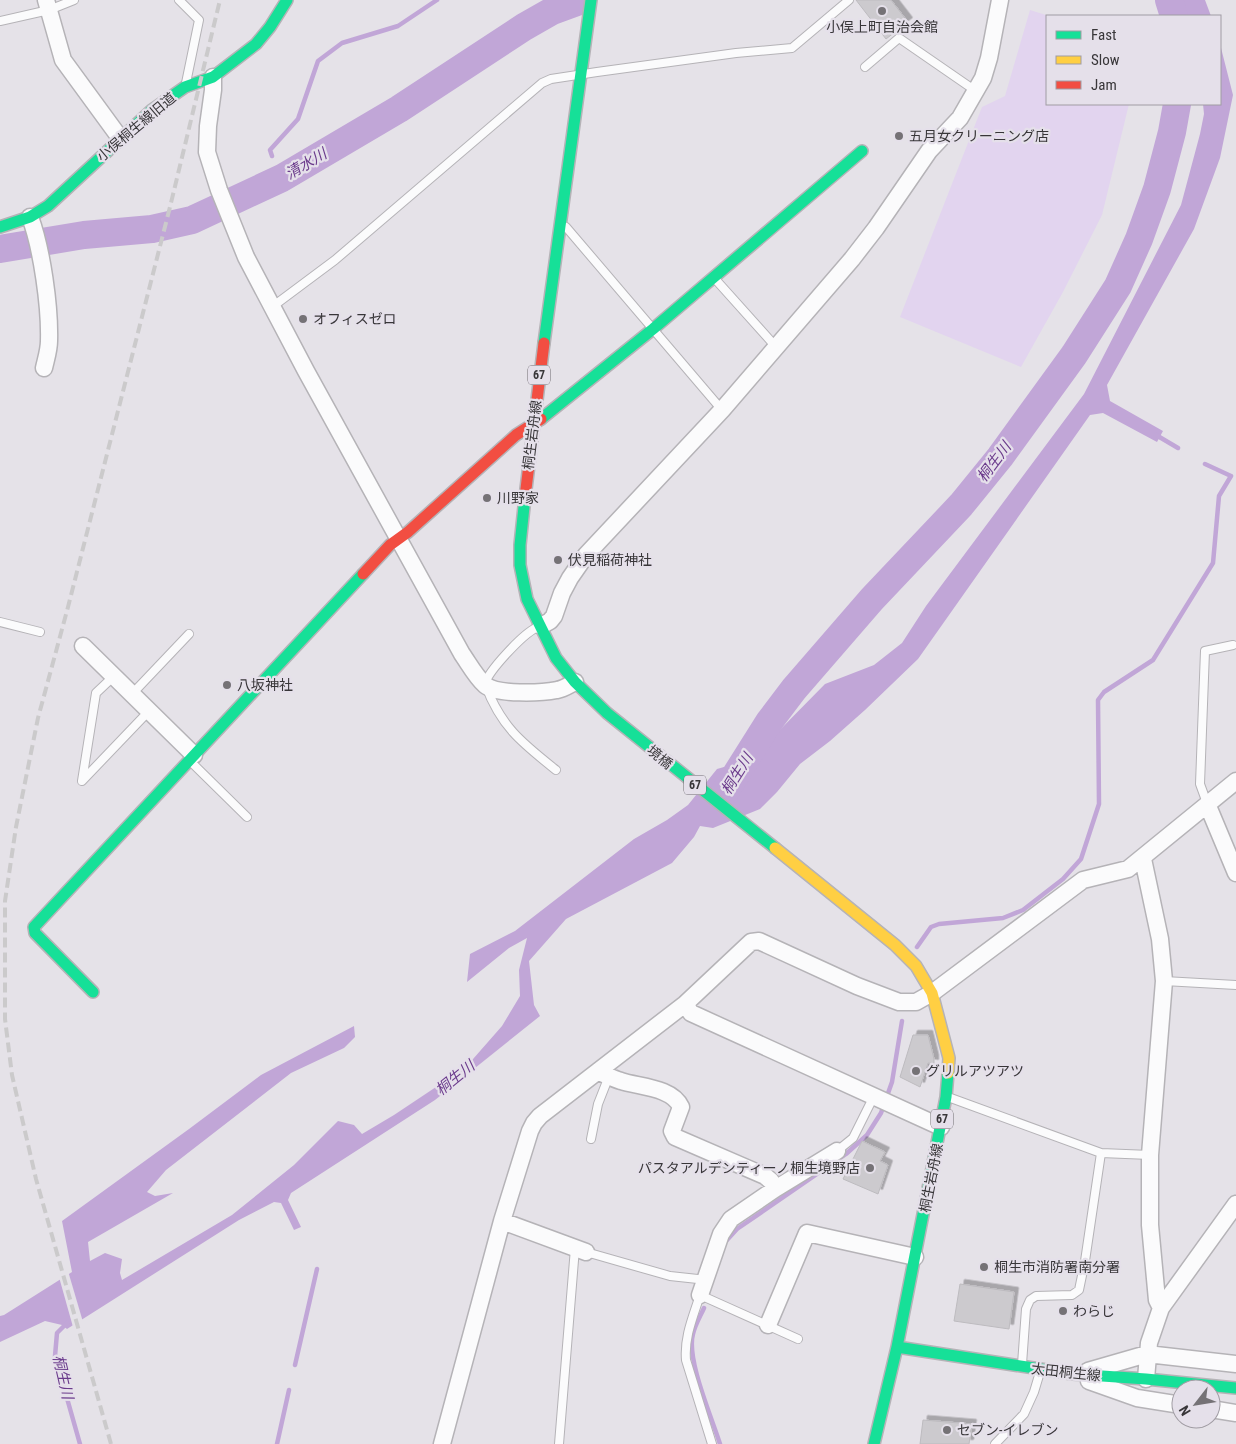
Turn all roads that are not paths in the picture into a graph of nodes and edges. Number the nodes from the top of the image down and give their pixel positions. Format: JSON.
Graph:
{"nodes":[{"id":1,"x":74,"y":0,"type":"edge"},
{"id":2,"x":179,"y":0,"type":"edge"},
{"id":3,"x":287,"y":0,"type":"edge"},
{"id":4,"x":849,"y":0,"type":"edge"},
{"id":5,"x":1000,"y":0,"type":"edge"},
{"id":6,"x":48,"y":5,"type":"edge"},
{"id":7,"x":590,"y":6,"type":"edge"},
{"id":8,"x":0,"y":21,"type":"edge"},
{"id":9,"x":865,"y":67,"type":"dead end"},
{"id":10,"x":582,"y":74,"type":"junction"},
{"id":11,"x":213,"y":77,"type":"junction"},
{"id":12,"x":185,"y":87,"type":"junction"},
{"id":13,"x":977,"y":89,"type":"junction"},
{"id":14,"x":120,"y":138,"type":"junction"},
{"id":15,"x":862,"y":151,"type":"dead end"},
{"id":16,"x":560,"y":219,"type":"junction"},
{"id":17,"x":32,"y":223,"type":"junction"},
{"id":18,"x":0,"y":227,"type":"edge"},
{"id":19,"x":713,"y":277,"type":"junction"},
{"id":20,"x":272,"y":307,"type":"junction"},
{"id":21,"x":653,"y":329,"type":"junction"},
{"id":22,"x":776,"y":347,"type":"junction"},
{"id":23,"x":44,"y":368,"type":"dead end"},
{"id":24,"x":722,"y":410,"type":"junction"},
{"id":25,"x":533,"y":424,"type":"junction"},
{"id":26,"x":399,"y":538,"type":"junction"},
{"id":27,"x":0,"y":622,"type":"edge"},
{"id":28,"x":540,"y":626,"type":"junction"},
{"id":29,"x":40,"y":632,"type":"dead end"},
{"id":30,"x":189,"y":634,"type":"dead end"},
{"id":31,"x":1233,"y":645,"type":"dead end"},
{"id":32,"x":83,"y":646,"type":"dead end"},
{"id":33,"x":114,"y":676,"type":"junction"},
{"id":34,"x":575,"y":682,"type":"junction"},
{"id":35,"x":485,"y":684,"type":"junction"},
{"id":36,"x":132,"y":694,"type":"junction"},
{"id":37,"x":149,"y":711,"type":"junction"},
{"id":38,"x":607,"y":714,"type":"joint"},
{"id":39,"x":191,"y":757,"type":"junction"},
{"id":40,"x":556,"y":770,"type":"dead end"},
{"id":41,"x":1236,"y":781,"type":"edge"},
{"id":42,"x":1208,"y":806,"type":"junction"},
{"id":43,"x":247,"y":817,"type":"dead end"},
{"id":44,"x":784,"y":856,"type":"joint"},
{"id":45,"x":1143,"y":859,"type":"junction"},
{"id":46,"x":1236,"y":873,"type":"edge"},
{"id":47,"x":1164,"y":981,"type":"junction"},
{"id":48,"x":1236,"y":985,"type":"edge"},
{"id":49,"x":92,"y":992,"type":"dead end"},
{"id":50,"x":932,"y":993,"type":"junction"},
{"id":51,"x":685,"y":1004,"type":"junction"},
{"id":52,"x":604,"y":1074,"type":"junction"},
{"id":53,"x":874,"y":1096,"type":"junction"},
{"id":54,"x":946,"y":1097,"type":"junction"},
{"id":55,"x":941,"y":1127,"type":"junction"},
{"id":56,"x":591,"y":1139,"type":"dead end"},
{"id":57,"x":837,"y":1151,"type":"joint"},
{"id":58,"x":1101,"y":1153,"type":"junction"},
{"id":59,"x":1150,"y":1155,"type":"junction"},
{"id":60,"x":775,"y":1189,"type":"junction"},
{"id":61,"x":1236,"y":1204,"type":"edge"},
{"id":62,"x":502,"y":1222,"type":"junction"},
{"id":63,"x":580,"y":1250,"type":"junction"},
{"id":64,"x":915,"y":1257,"type":"junction"},
{"id":65,"x":707,"y":1280,"type":"junction"},
{"id":66,"x":700,"y":1296,"type":"junction"},
{"id":67,"x":1161,"y":1308,"type":"junction"},
{"id":68,"x":768,"y":1325,"type":"junction"},
{"id":69,"x":798,"y":1339,"type":"dead end"},
{"id":70,"x":897,"y":1347,"type":"junction"},
{"id":71,"x":1147,"y":1354,"type":"junction"},
{"id":72,"x":1236,"y":1364,"type":"edge"},
{"id":73,"x":1022,"y":1368,"type":"junction"},
{"id":74,"x":1041,"y":1370,"type":"junction"},
{"id":75,"x":1073,"y":1374,"type":"junction"},
{"id":76,"x":1146,"y":1379,"type":"junction"},
{"id":77,"x":1236,"y":1388,"type":"edge"},
{"id":78,"x":1171,"y":1403,"type":"edge"},
{"id":79,"x":1221,"y":1411,"type":"edge"},
{"id":80,"x":1236,"y":1413,"type":"edge"},
{"id":81,"x":442,"y":1444,"type":"edge"},
{"id":82,"x":559,"y":1444,"type":"edge"},
{"id":83,"x":712,"y":1444,"type":"edge"},
{"id":84,"x":874,"y":1444,"type":"edge"},
{"id":85,"x":995,"y":1444,"type":"edge"}],
"edges":[{"from":1,"to":6,"type":"lane"},
{"from":2,"to":12,"type":"lane"},
{"from":3,"to":11,"type":"main road","name":"小俣桐生線旧道"},
{"from":4,"to":10,"type":"lane"},
{"from":5,"to":13,"type":"street"},
{"from":6,"to":8,"type":"lane"},
{"from":6,"to":14,"type":"street"},
{"from":7,"to":10,"type":"main road","name":"桐生岩舟線","number":"67"},
{"from":9,"to":13,"type":"lane"},
{"from":10,"to":16,"type":"main road","name":"桐生岩舟線","number":"67"},
{"from":10,"to":20,"type":"lane"},
{"from":11,"to":12,"type":"main road","name":"小俣桐生線旧道"},
{"from":11,"to":20,"type":"street"},
{"from":12,"to":14,"type":"main road","name":"小俣桐生線旧道"},
{"from":13,"to":22,"type":"street"},
{"from":14,"to":17,"type":"main road","name":"小俣桐生線旧道"},
{"from":15,"to":19,"type":"main road"},
{"from":16,"to":21,"type":"lane"},
{"from":16,"to":25,"type":"main road","name":"桐生岩舟線","number":"67"},
{"from":17,"to":18,"type":"main road","name":"小俣桐生線旧道"},
{"from":17,"to":23,"type":"street"},
{"from":19,"to":21,"type":"main road"},
{"from":19,"to":22,"type":"lane"},
{"from":20,"to":26,"type":"street"},
{"from":21,"to":24,"type":"lane"},
{"from":21,"to":25,"type":"main road"},
{"from":22,"to":24,"type":"street"},
{"from":24,"to":28,"type":"street"},
{"from":25,"to":26,"type":"main road"},
{"from":25,"to":28,"type":"main road","name":"桐生岩舟線","number":"67"},
{"from":26,"to":35,"type":"street"},
{"from":26,"to":39,"type":"main road"},
{"from":27,"to":29,"type":"lane"},
{"from":28,"to":34,"type":"main road","name":"桐生岩舟線","number":"67"},
{"from":28,"to":35,"type":"lane"},
{"from":30,"to":36,"type":"lane"},
{"from":31,"to":42,"type":"lane"},
{"from":32,"to":33,"type":"street"},
{"from":33,"to":36,"type":"street"},
{"from":33,"to":37,"type":"lane"},
{"from":34,"to":35,"type":"street"},
{"from":34,"to":38,"type":"main road","name":"桐生岩舟線","number":"67"},
{"from":35,"to":40,"type":"lane"},
{"from":36,"to":37,"type":"street"},
{"from":37,"to":39,"type":"street"},
{"from":38,"to":44,"type":"main road","name":"境橋","number":"67"},
{"from":39,"to":43,"type":"lane"},
{"from":39,"to":49,"type":"main road"},
{"from":41,"to":42,"type":"street"},
{"from":42,"to":45,"type":"street"},
{"from":42,"to":46,"type":"street"},
{"from":44,"to":50,"type":"main road","name":"桐生岩舟線","number":"67"},
{"from":45,"to":47,"type":"street"},
{"from":45,"to":50,"type":"street"},
{"from":47,"to":48,"type":"lane"},
{"from":47,"to":59,"type":"street"},
{"from":50,"to":51,"type":"street"},
{"from":50,"to":54,"type":"main road","name":"桐生岩舟線","number":"67"},
{"from":51,"to":52,"type":"street"},
{"from":51,"to":53,"type":"street"},
{"from":52,"to":56,"type":"lane"},
{"from":52,"to":60,"type":"street"},
{"from":52,"to":62,"type":"street"},
{"from":53,"to":55,"type":"street"},
{"from":53,"to":57,"type":"lane"},
{"from":54,"to":55,"type":"main road","name":"桐生岩舟線","number":"67"},
{"from":54,"to":58,"type":"lane"},
{"from":55,"to":64,"type":"main road","name":"桐生岩舟線","number":"67"},
{"from":57,"to":60,"type":"street"},
{"from":58,"to":59,"type":"lane"},
{"from":58,"to":73,"type":"lane"},
{"from":59,"to":67,"type":"street"},
{"from":60,"to":65,"type":"street"},
{"from":61,"to":67,"type":"street"},
{"from":62,"to":63,"type":"street"},
{"from":62,"to":81,"type":"street"},
{"from":63,"to":65,"type":"lane"},
{"from":63,"to":82,"type":"lane"},
{"from":64,"to":68,"type":"street"},
{"from":64,"to":70,"type":"main road","name":"桐生岩舟線","number":"67"},
{"from":65,"to":66,"type":"street"},
{"from":66,"to":68,"type":"lane"},
{"from":66,"to":83,"type":"lane"},
{"from":67,"to":71,"type":"street"},
{"from":68,"to":69,"type":"lane"},
{"from":70,"to":73,"type":"main road","name":"太田桐生線"},
{"from":70,"to":84,"type":"main road","name":"桐生岩舟線","number":"67"},
{"from":71,"to":72,"type":"street"},
{"from":71,"to":75,"type":"street"},
{"from":71,"to":76,"type":"street"},
{"from":73,"to":74,"type":"main road","name":"太田桐生線"},
{"from":74,"to":75,"type":"main road","name":"太田桐生線"},
{"from":74,"to":85,"type":"lane"},
{"from":75,"to":76,"type":"main road","name":"太田桐生線"},
{"from":75,"to":78,"type":"street"},
{"from":76,"to":77,"type":"main road","name":"太田桐生線"},
{"from":79,"to":80,"type":"street"}]}
